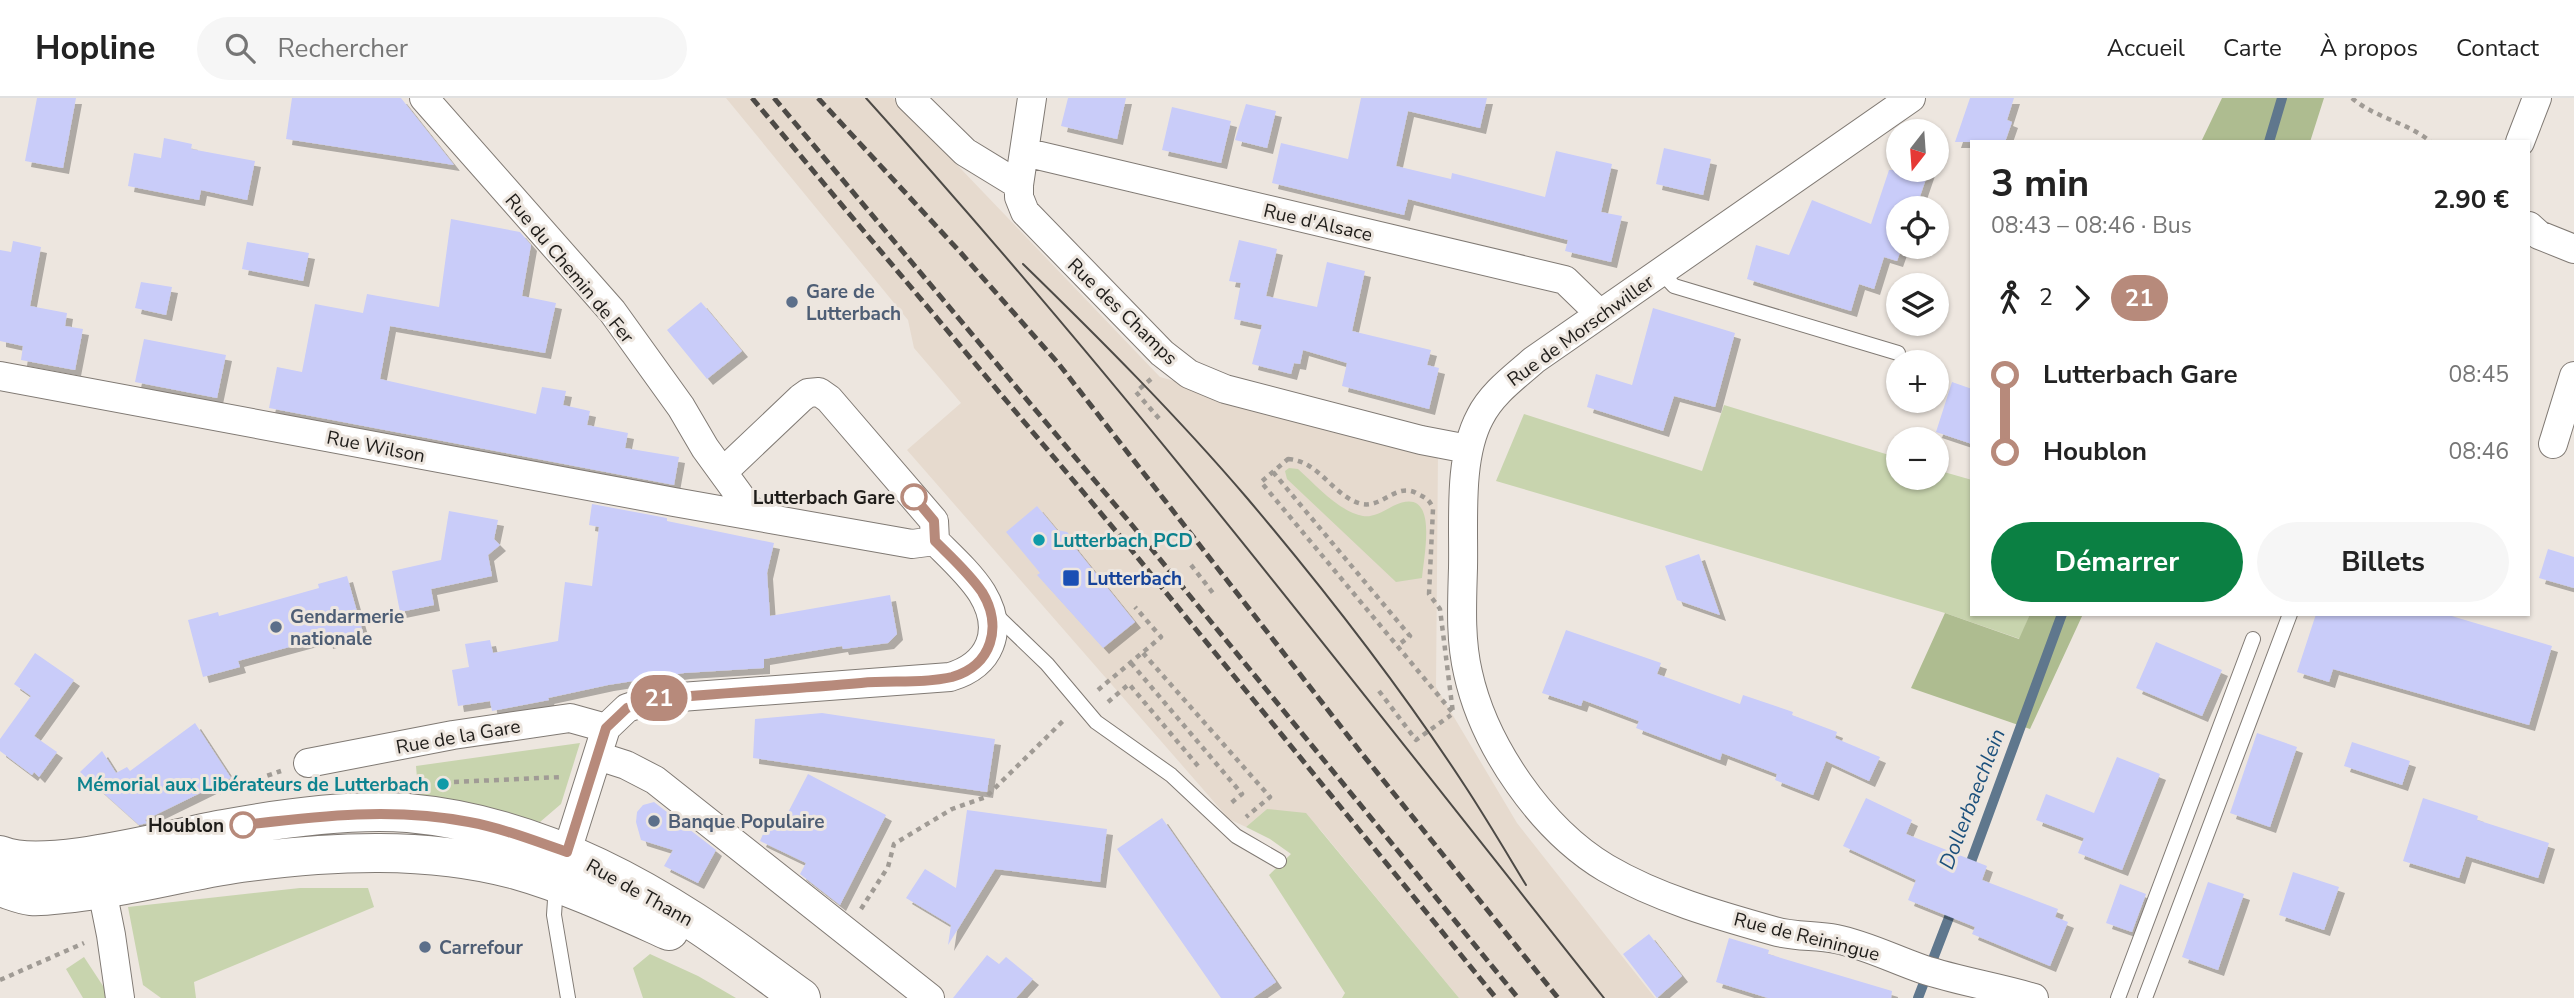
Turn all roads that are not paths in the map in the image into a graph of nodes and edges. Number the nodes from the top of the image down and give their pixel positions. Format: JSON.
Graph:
{"nodes":[{"id":1,"x":424,"y":98,"type":"edge"},
{"id":2,"x":910,"y":98,"type":"edge"},
{"id":3,"x":1032,"y":98,"type":"edge"},
{"id":4,"x":1911,"y":98,"type":"edge"},
{"id":5,"x":2537,"y":98,"type":"edge"},
{"id":6,"x":2521,"y":140,"type":"edge"},
{"id":7,"x":1024,"y":152,"type":"junction"},
{"id":8,"x":1019,"y":185,"type":"junction"},
{"id":9,"x":2530,"y":227,"type":"edge"},
{"id":10,"x":2574,"y":249,"type":"edge"},
{"id":11,"x":1660,"y":271,"type":"junction"},
{"id":12,"x":1599,"y":313,"type":"junction"},
{"id":13,"x":1888,"y":350,"type":"edge"},
{"id":14,"x":0,"y":376,"type":"edge"},
{"id":15,"x":2574,"y":376,"type":"edge"},
{"id":16,"x":2553,"y":444,"type":"dead end"},
{"id":17,"x":1468,"y":449,"type":"junction"},
{"id":18,"x":723,"y":472,"type":"junction"},
{"id":19,"x":753,"y":514,"type":"junction"},
{"id":20,"x":935,"y":541,"type":"junction"},
{"id":21,"x":988,"y":608,"type":"junction"},
{"id":22,"x":2289,"y":616,"type":"edge"},
{"id":23,"x":2253,"y":639,"type":"dead end"},
{"id":24,"x":606,"y":728,"type":"junction"},
{"id":25,"x":308,"y":763,"type":"dead end"},
{"id":26,"x":594,"y":766,"type":"junction"},
{"id":27,"x":1556,"y":827,"type":"joint"},
{"id":28,"x":1279,"y":861,"type":"dead end"},
{"id":29,"x":562,"y":868,"type":"junction"},
{"id":30,"x":2,"y":871,"type":"edge"},
{"id":31,"x":98,"y":872,"type":"junction"},
{"id":32,"x":799,"y":997,"type":"edge"},
{"id":33,"x":120,"y":998,"type":"edge"},
{"id":34,"x":568,"y":998,"type":"edge"},
{"id":35,"x":930,"y":998,"type":"edge"},
{"id":36,"x":2034,"y":998,"type":"edge"},
{"id":37,"x":2118,"y":998,"type":"edge"},
{"id":38,"x":2145,"y":998,"type":"edge"}],
"edges":[{"from":1,"to":18,"type":"street","name":"Rue du Chemin de Fer"},
{"from":2,"to":8,"type":"street"},
{"from":3,"to":7,"type":"street","name":"Rue des Champs"},
{"from":4,"to":11,"type":"street","name":"Rue de Morschwiller"},
{"from":5,"to":6,"type":"street"},
{"from":7,"to":8,"type":"street","name":"Rue des Champs"},
{"from":7,"to":12,"type":"street","name":"Rue d'Alsace"},
{"from":8,"to":17,"type":"street","name":"Rue des Champs"},
{"from":9,"to":10,"type":"street"},
{"from":11,"to":12,"type":"street","name":"Rue de Morschwiller"},
{"from":11,"to":13,"type":"lane"},
{"from":12,"to":17,"type":"street","name":"Rue de Morschwiller"},
{"from":14,"to":19,"type":"street","name":"Rue Wilson"},
{"from":15,"to":16,"type":"street"},
{"from":17,"to":27,"type":"street","name":"Rue de Morschwiller"},
{"from":18,"to":19,"type":"street","name":"Rue du Chemin de Fer"},
{"from":18,"to":20,"type":"street"},
{"from":19,"to":20,"type":"street","name":"Rue Wilson"},
{"from":20,"to":21,"type":"street"},
{"from":21,"to":24,"type":"street"},
{"from":21,"to":28,"type":"lane"},
{"from":22,"to":38,"type":"lane"},
{"from":23,"to":37,"type":"lane"},
{"from":24,"to":25,"type":"street","name":"Rue de la Gare"},
{"from":24,"to":26,"type":"street"},
{"from":26,"to":29,"type":"street"},
{"from":26,"to":35,"type":"street"},
{"from":27,"to":36,"type":"street","name":"Rue de Reiningue"},
{"from":29,"to":31,"type":"main road","name":"Rue de Thann"},
{"from":29,"to":32,"type":"main road","name":"Rue de Thann"},
{"from":29,"to":32,"type":"main road","name":"Rue de Thann"},
{"from":29,"to":34,"type":"lane"},
{"from":30,"to":31,"type":"main road","name":"Rue de Thann"},
{"from":31,"to":33,"type":"street"}]}
